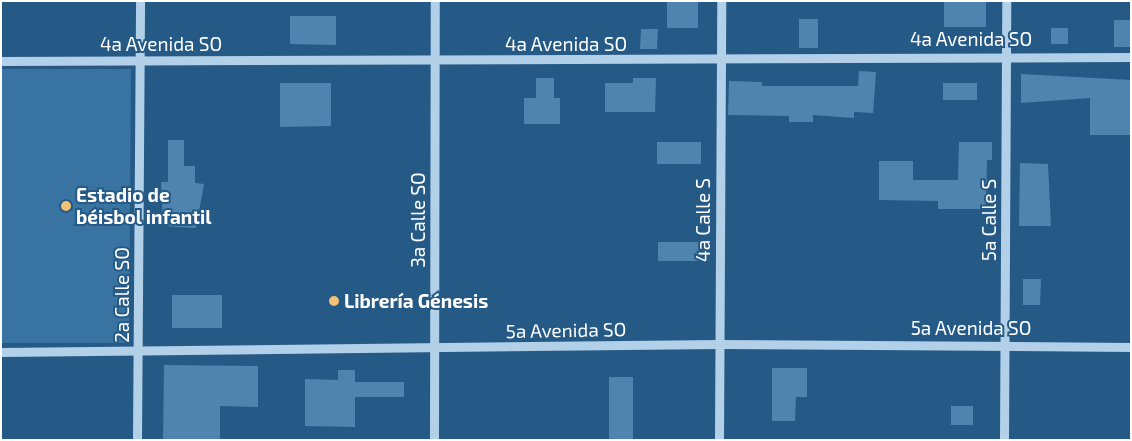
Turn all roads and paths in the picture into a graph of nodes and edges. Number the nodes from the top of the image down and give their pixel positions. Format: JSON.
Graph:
{"nodes":[{"id":1,"x":140,"y":1,"type":"edge"},
{"id":2,"x":436,"y":1,"type":"edge"},
{"id":3,"x":720,"y":1,"type":"edge"},
{"id":4,"x":1006,"y":1,"type":"edge"},
{"id":5,"x":1006,"y":54,"type":"junction"},
{"id":6,"x":1131,"y":57,"type":"edge"},
{"id":7,"x":720,"y":59,"type":"junction"},
{"id":8,"x":435,"y":60,"type":"junction"},
{"id":9,"x":1,"y":61,"type":"edge"},
{"id":10,"x":140,"y":61,"type":"junction"},
{"id":11,"x":719,"y":344,"type":"junction"},
{"id":12,"x":1004,"y":344,"type":"junction"},
{"id":13,"x":1131,"y":347,"type":"edge"},
{"id":14,"x":434,"y":348,"type":"junction"},
{"id":15,"x":138,"y":351,"type":"junction"},
{"id":16,"x":1,"y":352,"type":"edge"},
{"id":17,"x":137,"y":440,"type":"edge"},
{"id":18,"x":434,"y":440,"type":"edge"},
{"id":19,"x":719,"y":440,"type":"edge"},
{"id":20,"x":1004,"y":440,"type":"edge"}],
"edges":[{"from":1,"to":10,"type":"street","name":"2a Calle SO"},
{"from":2,"to":8,"type":"street","name":"3a Calle SO"},
{"from":3,"to":7,"type":"street","name":"4a Calle S"},
{"from":4,"to":5,"type":"street","name":"5a Calle S"},
{"from":5,"to":6,"type":"street","name":"4a Avenida SO"},
{"from":5,"to":7,"type":"street","name":"4a Avenida SO"},
{"from":5,"to":12,"type":"street","name":"5a Calle S"},
{"from":7,"to":8,"type":"street","name":"4a Avenida SO"},
{"from":7,"to":11,"type":"street","name":"4a Calle S"},
{"from":8,"to":10,"type":"street","name":"4a Avenida SO"},
{"from":8,"to":14,"type":"street","name":"3a Calle SO"},
{"from":9,"to":10,"type":"street","name":"4a Avenida SO"},
{"from":10,"to":15,"type":"street","name":"2a Calle SO"},
{"from":11,"to":12,"type":"street","name":"5a Avenida SO"},
{"from":11,"to":14,"type":"street","name":"5a Avenida SO"},
{"from":11,"to":19,"type":"street","name":"4a Calle S"},
{"from":12,"to":13,"type":"street","name":"5a Avenida SO"},
{"from":12,"to":20,"type":"street","name":"5a Calle S"},
{"from":14,"to":15,"type":"street","name":"5a Avenida SO"},
{"from":14,"to":18,"type":"street","name":"3a Calle SO"},
{"from":15,"to":16,"type":"street","name":"5a Avenida SO"},
{"from":15,"to":17,"type":"street","name":"2a Calle SO"}]}
